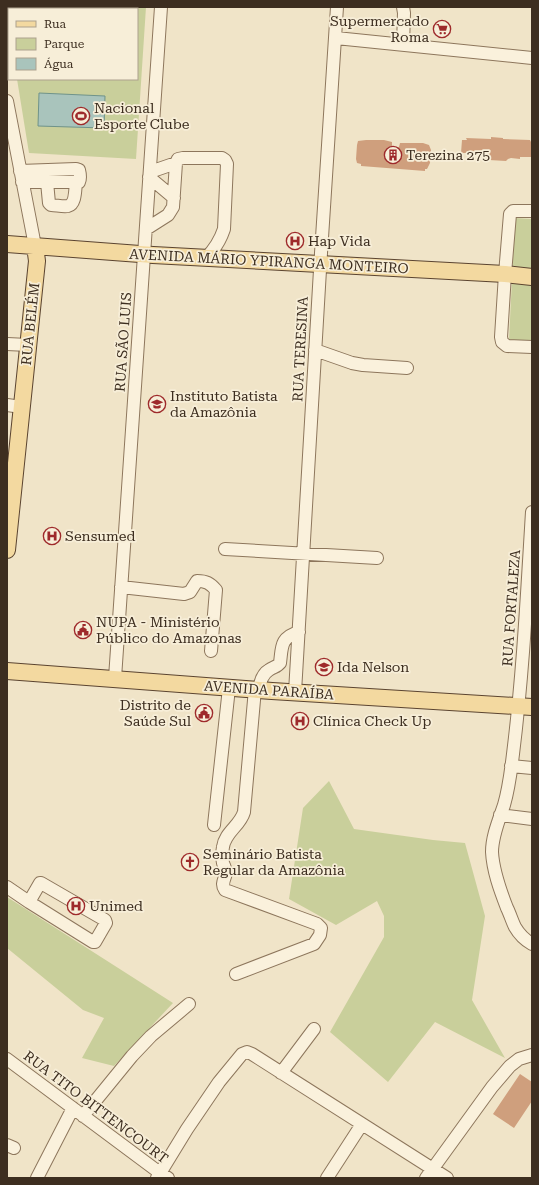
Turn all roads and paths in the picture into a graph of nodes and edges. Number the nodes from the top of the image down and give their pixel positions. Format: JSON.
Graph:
{"nodes":[{"id":1,"x":161,"y":7,"type":"edge"},
{"id":2,"x":337,"y":7,"type":"edge"},
{"id":3,"x":403,"y":7,"type":"edge"},
{"id":4,"x":336,"y":38,"type":"junction"},
{"id":5,"x":403,"y":45,"type":"junction"},
{"id":6,"x":532,"y":58,"type":"edge"},
{"id":7,"x":7,"y":101,"type":"edge"},
{"id":8,"x":9,"y":119,"type":"edge"},
{"id":9,"x":176,"y":163,"type":"junction"},
{"id":10,"x":150,"y":175,"type":"junction"},
{"id":11,"x":21,"y":176,"type":"junction"},
{"id":12,"x":47,"y":182,"type":"junction"},
{"id":13,"x":76,"y":182,"type":"junction"},
{"id":14,"x":174,"y":198,"type":"junction"},
{"id":15,"x":532,"y":211,"type":"edge"},
{"id":16,"x":146,"y":230,"type":"junction"},
{"id":17,"x":7,"y":244,"type":"edge"},
{"id":18,"x":35,"y":246,"type":"junction"},
{"id":19,"x":144,"y":255,"type":"junction"},
{"id":20,"x":206,"y":258,"type":"junction"},
{"id":21,"x":320,"y":264,"type":"junction"},
{"id":22,"x":505,"y":274,"type":"junction"},
{"id":23,"x":532,"y":277,"type":"edge"},
{"id":24,"x":7,"y":344,"type":"edge"},
{"id":25,"x":28,"y":346,"type":"junction"},
{"id":26,"x":532,"y":347,"type":"edge"},
{"id":27,"x":315,"y":350,"type":"junction"},
{"id":28,"x":407,"y":368,"type":"dead end"},
{"id":29,"x":14,"y":406,"type":"edge"},
{"id":30,"x":12,"y":449,"type":"edge"},
{"id":31,"x":9,"y":500,"type":"edge"},
{"id":32,"x":532,"y":512,"type":"edge"},
{"id":33,"x":225,"y":549,"type":"dead end"},
{"id":34,"x":7,"y":550,"type":"edge"},
{"id":35,"x":303,"y":554,"type":"junction"},
{"id":36,"x":377,"y":558,"type":"dead end"},
{"id":37,"x":121,"y":587,"type":"junction"},
{"id":38,"x":299,"y":632,"type":"junction"},
{"id":39,"x":211,"y":651,"type":"dead end"},
{"id":40,"x":7,"y":671,"type":"edge"},
{"id":41,"x":527,"y":673,"type":"edge"},
{"id":42,"x":115,"y":678,"type":"junction"},
{"id":43,"x":229,"y":688,"type":"junction"},
{"id":44,"x":257,"y":690,"type":"junction"},
{"id":45,"x":295,"y":692,"type":"junction"},
{"id":46,"x":525,"y":707,"type":"edge"},
{"id":47,"x":511,"y":766,"type":"junction"},
{"id":48,"x":532,"y":768,"type":"edge"},
{"id":49,"x":500,"y":815,"type":"junction"},
{"id":50,"x":532,"y":819,"type":"edge"},
{"id":51,"x":214,"y":825,"type":"dead end"},
{"id":52,"x":7,"y":887,"type":"edge"},
{"id":53,"x":29,"y":902,"type":"junction"},
{"id":54,"x":532,"y":944,"type":"edge"},
{"id":55,"x":236,"y":974,"type":"dead end"},
{"id":56,"x":189,"y":1004,"type":"dead end"},
{"id":57,"x":314,"y":1029,"type":"dead end"},
{"id":58,"x":532,"y":1055,"type":"edge"},
{"id":59,"x":7,"y":1059,"type":"edge"},
{"id":60,"x":281,"y":1072,"type":"junction"},
{"id":61,"x":73,"y":1108,"type":"junction"},
{"id":62,"x":83,"y":1116,"type":"junction"},
{"id":63,"x":362,"y":1124,"type":"junction"},
{"id":64,"x":429,"y":1173,"type":"edge"},
{"id":65,"x":161,"y":1176,"type":"edge"},
{"id":66,"x":37,"y":1178,"type":"edge"},
{"id":67,"x":327,"y":1178,"type":"edge"},
{"id":68,"x":447,"y":1178,"type":"edge"}],
"edges":[{"from":1,"to":10,"type":"street","name":"RUA SÃO LUIS"},
{"from":2,"to":4,"type":"street","name":"RUA TERESINA"},
{"from":3,"to":5,"type":"street"},
{"from":4,"to":5,"type":"street"},
{"from":4,"to":21,"type":"street","name":"RUA TERESINA"},
{"from":5,"to":6,"type":"street"},
{"from":7,"to":8,"type":"street","name":"RUA BELÉM"},
{"from":8,"to":11,"type":"street","name":"RUA BELÉM"},
{"from":9,"to":10,"type":"street"},
{"from":9,"to":14,"type":"street"},
{"from":9,"to":20,"type":"street"},
{"from":10,"to":14,"type":"street"},
{"from":10,"to":16,"type":"street","name":"RUA SÃO LUIS"},
{"from":11,"to":12,"type":"street"},
{"from":11,"to":13,"type":"street"},
{"from":11,"to":18,"type":"street","name":"RUA BELÉM"},
{"from":12,"to":13,"type":"street"},
{"from":12,"to":13,"type":"street"},
{"from":14,"to":16,"type":"street"},
{"from":15,"to":22,"type":"street"},
{"from":16,"to":19,"type":"street","name":"RUA SÃO LUIS"},
{"from":17,"to":18,"type":"main road","name":"AVENIDA MÁRIO YPIRANGA MONTEIRO"},
{"from":18,"to":19,"type":"main road","name":"AVENIDA MÁRIO YPIRANGA MONTEIRO"},
{"from":18,"to":25,"type":"main road","name":"RUA BELÉM"},
{"from":19,"to":20,"type":"main road","name":"AVENIDA MÁRIO YPIRANGA MONTEIRO"},
{"from":19,"to":37,"type":"street","name":"RUA SÃO LUIS"},
{"from":20,"to":21,"type":"main road","name":"AVENIDA MÁRIO YPIRANGA MONTEIRO"},
{"from":21,"to":22,"type":"main road","name":"AVENIDA MÁRIO YPIRANGA MONTEIRO"},
{"from":21,"to":27,"type":"street","name":"RUA TERESINA"},
{"from":22,"to":23,"type":"main road","name":"AVENIDA MÁRIO YPIRANGA MONTEIRO"},
{"from":22,"to":26,"type":"street"},
{"from":24,"to":25,"type":"street"},
{"from":25,"to":29,"type":"main road","name":"RUA BELÉM"},
{"from":27,"to":28,"type":"street"},
{"from":27,"to":35,"type":"street","name":"RUA TERESINA"},
{"from":29,"to":30,"type":"main road","name":"RUA BELÉM"},
{"from":30,"to":31,"type":"main road","name":"RUA BELÉM"},
{"from":31,"to":34,"type":"main road","name":"RUA BELÉM"},
{"from":32,"to":41,"type":"street","name":"RUA FORTALEZA"},
{"from":33,"to":35,"type":"street"},
{"from":35,"to":36,"type":"street"},
{"from":35,"to":38,"type":"street","name":"RUA TERESINA"},
{"from":37,"to":39,"type":"street"},
{"from":37,"to":42,"type":"street","name":"RUA SÃO LUIS"},
{"from":38,"to":44,"type":"street"},
{"from":38,"to":45,"type":"street","name":"RUA TERESINA"},
{"from":40,"to":42,"type":"main road","name":"AVENIDA PARAÍBA"},
{"from":41,"to":46,"type":"street","name":"RUA FORTALEZA"},
{"from":42,"to":43,"type":"main road","name":"AVENIDA PARAÍBA"},
{"from":43,"to":44,"type":"main road","name":"AVENIDA PARAÍBA"},
{"from":43,"to":51,"type":"street"},
{"from":44,"to":45,"type":"main road","name":"AVENIDA PARAÍBA"},
{"from":44,"to":55,"type":"street"},
{"from":45,"to":46,"type":"main road","name":"AVENIDA PARAÍBA"},
{"from":46,"to":47,"type":"street","name":"RUA FORTALEZA"},
{"from":47,"to":48,"type":"street"},
{"from":47,"to":49,"type":"street","name":"RUA FORTALEZA"},
{"from":49,"to":50,"type":"street"},
{"from":49,"to":54,"type":"street","name":"RUA FORTALEZA"},
{"from":52,"to":53,"type":"street"},
{"from":53,"to":53,"type":"street"},
{"from":56,"to":62,"type":"street"},
{"from":57,"to":60,"type":"street"},
{"from":58,"to":64,"type":"street"},
{"from":59,"to":61,"type":"street","name":"RUA TITO BITTENCOURT"},
{"from":60,"to":63,"type":"street"},
{"from":60,"to":65,"type":"street"},
{"from":61,"to":62,"type":"street","name":"RUA TITO BITTENCOURT"},
{"from":61,"to":66,"type":"street"},
{"from":62,"to":65,"type":"street","name":"RUA TITO BITTENCOURT"},
{"from":63,"to":64,"type":"street"},
{"from":63,"to":67,"type":"street"},
{"from":64,"to":68,"type":"street"}]}
